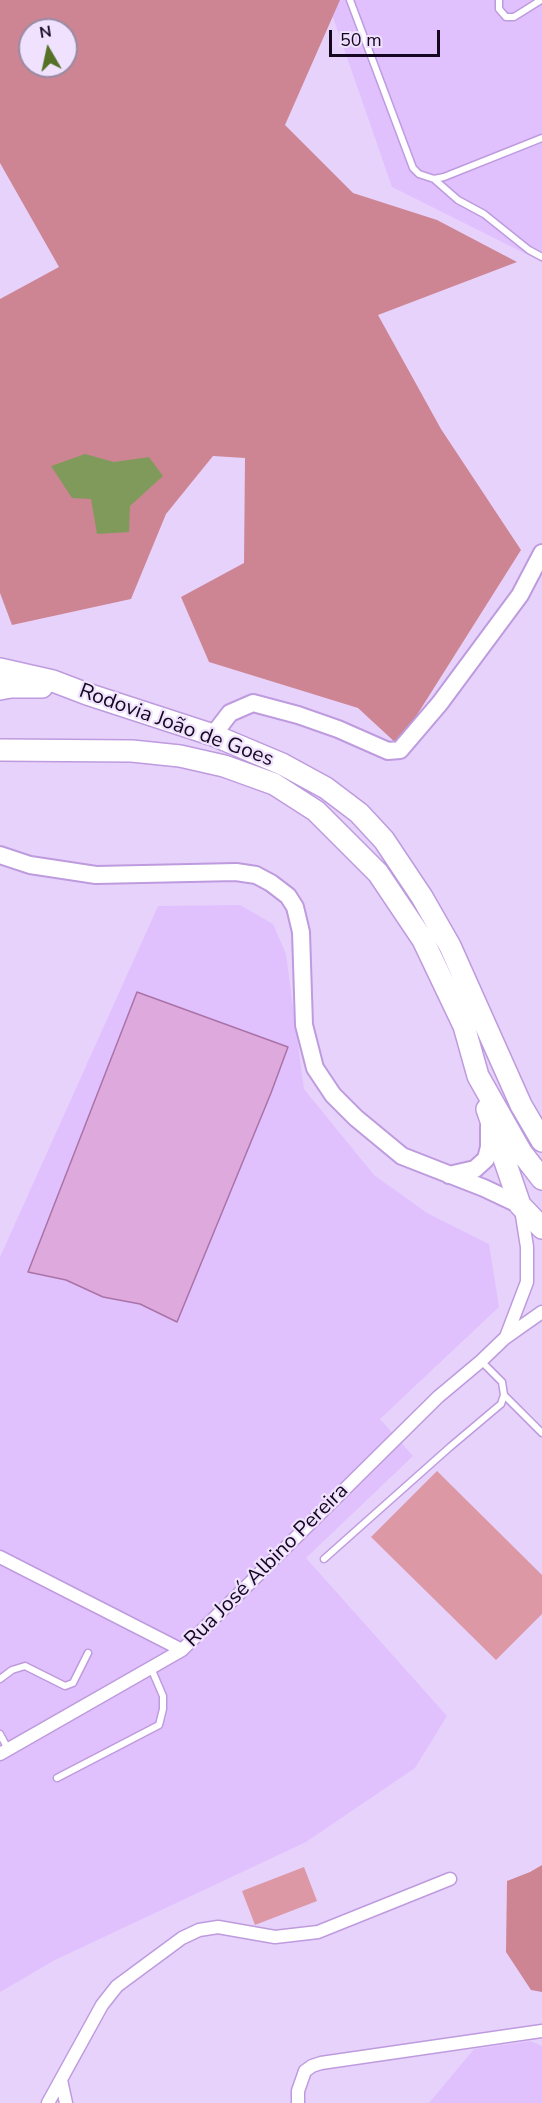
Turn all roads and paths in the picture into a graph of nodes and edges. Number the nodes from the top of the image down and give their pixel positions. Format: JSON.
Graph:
{"nodes":[{"id":1,"x":350,"y":0,"type":"edge"},
{"id":2,"x":499,"y":0,"type":"edge"},
{"id":3,"x":541,"y":0,"type":"edge"},
{"id":4,"x":542,"y":138,"type":"edge"},
{"id":5,"x":434,"y":179,"type":"junction"},
{"id":6,"x":542,"y":257,"type":"edge"},
{"id":7,"x":542,"y":553,"type":"edge"},
{"id":8,"x":0,"y":669,"type":"edge"},
{"id":9,"x":0,"y":689,"type":"edge"},
{"id":10,"x":87,"y":694,"type":"junction"},
{"id":11,"x":0,"y":733,"type":"edge"},
{"id":12,"x":213,"y":735,"type":"junction"},
{"id":13,"x":0,"y":750,"type":"edge"},
{"id":14,"x":37,"y":751,"type":"junction"},
{"id":15,"x":0,"y":855,"type":"edge"},
{"id":16,"x":478,"y":1076,"type":"junction"},
{"id":17,"x":489,"y":1119,"type":"junction"},
{"id":18,"x":542,"y":1141,"type":"edge"},
{"id":19,"x":449,"y":1175,"type":"junction"},
{"id":20,"x":542,"y":1179,"type":"edge"},
{"id":21,"x":520,"y":1205,"type":"junction"},
{"id":22,"x":542,"y":1228,"type":"edge"},
{"id":23,"x":542,"y":1312,"type":"edge"},
{"id":24,"x":505,"y":1338,"type":"junction"},
{"id":25,"x":481,"y":1361,"type":"junction"},
{"id":26,"x":504,"y":1395,"type":"junction"},
{"id":27,"x":542,"y":1433,"type":"edge"},
{"id":28,"x":0,"y":1557,"type":"edge"},
{"id":29,"x":324,"y":1560,"type":"dead end"},
{"id":30,"x":182,"y":1650,"type":"junction"},
{"id":31,"x":88,"y":1653,"type":"dead end"},
{"id":32,"x":151,"y":1667,"type":"junction"},
{"id":33,"x":0,"y":1679,"type":"edge"},
{"id":34,"x":0,"y":1734,"type":"edge"},
{"id":35,"x":4,"y":1752,"type":"edge"},
{"id":36,"x":57,"y":1778,"type":"dead end"},
{"id":37,"x":450,"y":1879,"type":"dead end"},
{"id":38,"x":542,"y":2031,"type":"edge"},
{"id":39,"x":61,"y":2080,"type":"junction"},
{"id":40,"x":48,"y":2103,"type":"edge"},
{"id":41,"x":66,"y":2103,"type":"edge"},
{"id":42,"x":298,"y":2103,"type":"edge"}],
"edges":[{"from":1,"to":5,"type":"lane"},
{"from":2,"to":3,"type":"lane"},
{"from":4,"to":5,"type":"lane"},
{"from":5,"to":6,"type":"lane"},
{"from":7,"to":12,"type":"main road"},
{"from":8,"to":10,"type":"highway","name":"Rodovia João de Goes"},
{"from":9,"to":10,"type":"highway"},
{"from":10,"to":12,"type":"highway","name":"Rodovia João de Goes"},
{"from":11,"to":14,"type":"highway"},
{"from":12,"to":18,"type":"highway","name":"Rodovia João de Goes"},
{"from":13,"to":14,"type":"highway","name":"Rodovia João de Goes"},
{"from":14,"to":16,"type":"highway","name":"Rodovia João de Goes"},
{"from":15,"to":19,"type":"main road"},
{"from":16,"to":17,"type":"highway"},
{"from":16,"to":20,"type":"highway","name":"Rodovia João de Goes"},
{"from":17,"to":19,"type":"main road"},
{"from":17,"to":21,"type":"highway"},
{"from":19,"to":21,"type":"main road"},
{"from":21,"to":22,"type":"highway"},
{"from":21,"to":24,"type":"street","name":"Rua José Albino Pereira"},
{"from":23,"to":24,"type":"street","name":"Rua José Albino Pereira"},
{"from":24,"to":25,"type":"street","name":"Rua José Albino Pereira"},
{"from":25,"to":26,"type":"lane"},
{"from":25,"to":30,"type":"street","name":"Rua José Albino Pereira"},
{"from":26,"to":27,"type":"lane"},
{"from":26,"to":29,"type":"lane"},
{"from":28,"to":30,"type":"street"},
{"from":30,"to":32,"type":"street","name":"Rua José Albino Pereira"},
{"from":31,"to":33,"type":"lane"},
{"from":32,"to":35,"type":"street","name":"Rua José Albino Pereira"},
{"from":32,"to":36,"type":"lane"},
{"from":34,"to":35,"type":"lane"},
{"from":37,"to":39,"type":"street"},
{"from":38,"to":42,"type":"street"},
{"from":39,"to":40,"type":"street"},
{"from":39,"to":41,"type":"street"}]}
